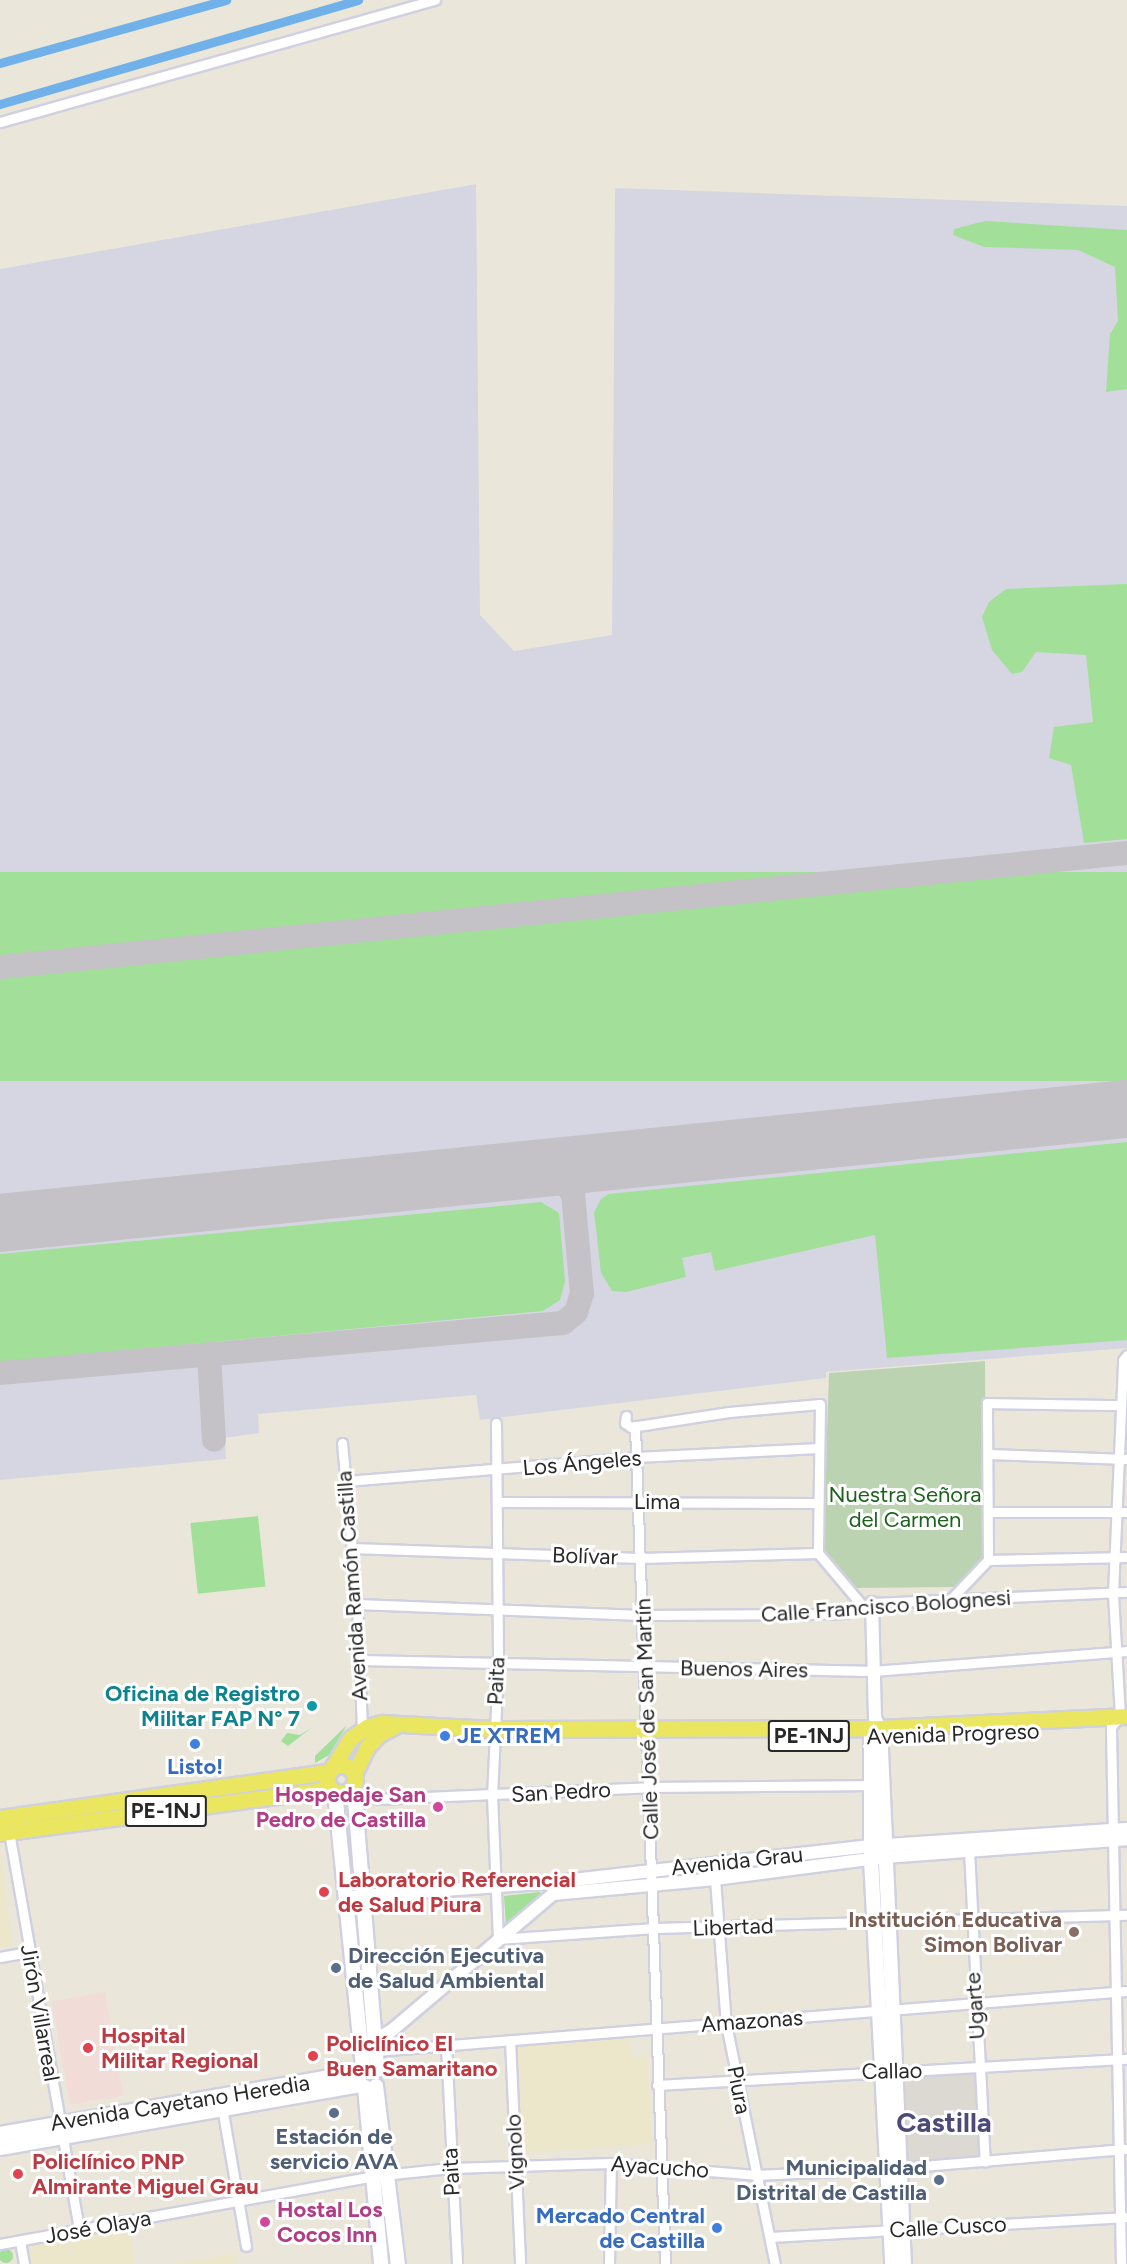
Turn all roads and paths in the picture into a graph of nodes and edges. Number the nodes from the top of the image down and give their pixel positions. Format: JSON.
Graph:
{"nodes":[{"id":1,"x":435,"y":0,"type":"edge"},
{"id":2,"x":0,"y":122,"type":"edge"},
{"id":3,"x":1126,"y":1356,"type":"edge"},
{"id":4,"x":1120,"y":1405,"type":"junction"},
{"id":5,"x":626,"y":1416,"type":"dead end"},
{"id":6,"x":496,"y":1423,"type":"dead end"},
{"id":7,"x":635,"y":1426,"type":"junction"},
{"id":8,"x":342,"y":1443,"type":"dead end"},
{"id":9,"x":819,"y":1448,"type":"junction"},
{"id":10,"x":989,"y":1454,"type":"junction"},
{"id":11,"x":636,"y":1457,"type":"junction"},
{"id":12,"x":1124,"y":1459,"type":"edge"},
{"id":13,"x":498,"y":1471,"type":"junction"},
{"id":14,"x":346,"y":1481,"type":"junction"},
{"id":15,"x":498,"y":1502,"type":"junction"},
{"id":16,"x":638,"y":1502,"type":"junction"},
{"id":17,"x":817,"y":1503,"type":"junction"},
{"id":18,"x":989,"y":1512,"type":"junction"},
{"id":19,"x":1123,"y":1513,"type":"edge"},
{"id":20,"x":351,"y":1548,"type":"junction"},
{"id":21,"x":498,"y":1553,"type":"junction"},
{"id":22,"x":818,"y":1553,"type":"junction"},
{"id":23,"x":1116,"y":1557,"type":"junction"},
{"id":24,"x":1127,"y":1557,"type":"edge"},
{"id":25,"x":640,"y":1558,"type":"junction"},
{"id":26,"x":988,"y":1560,"type":"junction"},
{"id":27,"x":1127,"y":1592,"type":"edge"},
{"id":28,"x":1113,"y":1593,"type":"junction"},
{"id":29,"x":950,"y":1601,"type":"junction"},
{"id":30,"x":357,"y":1604,"type":"junction"},
{"id":31,"x":866,"y":1604,"type":"junction"},
{"id":32,"x":497,"y":1609,"type":"junction"},
{"id":33,"x":642,"y":1616,"type":"junction"},
{"id":34,"x":1127,"y":1651,"type":"edge"},
{"id":35,"x":1116,"y":1652,"type":"junction"},
{"id":36,"x":360,"y":1660,"type":"junction"},
{"id":37,"x":498,"y":1665,"type":"junction"},
{"id":38,"x":644,"y":1667,"type":"junction"},
{"id":39,"x":873,"y":1671,"type":"junction"},
{"id":40,"x":1121,"y":1721,"type":"edge"},
{"id":41,"x":401,"y":1723,"type":"junction"},
{"id":42,"x":493,"y":1729,"type":"junction"},
{"id":43,"x":362,"y":1730,"type":"junction"},
{"id":44,"x":876,"y":1730,"type":"junction"},
{"id":45,"x":648,"y":1731,"type":"junction"},
{"id":46,"x":330,"y":1771,"type":"junction"},
{"id":47,"x":280,"y":1779,"type":"junction"},
{"id":48,"x":876,"y":1785,"type":"junction"},
{"id":49,"x":344,"y":1787,"type":"junction"},
{"id":50,"x":649,"y":1787,"type":"junction"},
{"id":51,"x":220,"y":1788,"type":"junction"},
{"id":52,"x":282,"y":1795,"type":"junction"},
{"id":53,"x":492,"y":1796,"type":"junction"},
{"id":54,"x":222,"y":1803,"type":"junction"},
{"id":55,"x":0,"y":1818,"type":"edge"},
{"id":56,"x":1127,"y":1829,"type":"edge"},
{"id":57,"x":4,"y":1832,"type":"edge"},
{"id":58,"x":1112,"y":1834,"type":"junction"},
{"id":59,"x":1127,"y":1839,"type":"edge"},
{"id":60,"x":969,"y":1850,"type":"junction"},
{"id":61,"x":877,"y":1852,"type":"junction"},
{"id":62,"x":653,"y":1871,"type":"junction"},
{"id":63,"x":715,"y":1879,"type":"junction"},
{"id":64,"x":494,"y":1885,"type":"junction"},
{"id":65,"x":654,"y":1885,"type":"junction"},
{"id":66,"x":363,"y":1895,"type":"junction"},
{"id":67,"x":347,"y":1897,"type":"junction"},
{"id":68,"x":1113,"y":1915,"type":"junction"},
{"id":69,"x":1127,"y":1915,"type":"edge"},
{"id":70,"x":970,"y":1917,"type":"junction"},
{"id":71,"x":880,"y":1921,"type":"junction"},
{"id":72,"x":655,"y":1928,"type":"junction"},
{"id":73,"x":717,"y":1928,"type":"junction"},
{"id":74,"x":498,"y":1939,"type":"junction"},
{"id":75,"x":29,"y":1952,"type":"junction"},
{"id":76,"x":0,"y":1957,"type":"edge"},
{"id":77,"x":1127,"y":1991,"type":"edge"},
{"id":78,"x":1115,"y":1992,"type":"junction"},
{"id":79,"x":974,"y":2003,"type":"junction"},
{"id":80,"x":884,"y":2011,"type":"junction"},
{"id":81,"x":726,"y":2024,"type":"junction"},
{"id":82,"x":655,"y":2028,"type":"junction"},
{"id":83,"x":510,"y":2040,"type":"junction"},
{"id":84,"x":376,"y":2045,"type":"junction"},
{"id":85,"x":446,"y":2045,"type":"junction"},
{"id":86,"x":1122,"y":2059,"type":"edge"},
{"id":87,"x":979,"y":2069,"type":"junction"},
{"id":88,"x":888,"y":2071,"type":"junction"},
{"id":89,"x":367,"y":2078,"type":"junction"},
{"id":90,"x":737,"y":2080,"type":"junction"},
{"id":91,"x":657,"y":2085,"type":"junction"},
{"id":92,"x":222,"y":2107,"type":"junction"},
{"id":93,"x":60,"y":2130,"type":"junction"},
{"id":94,"x":0,"y":2134,"type":"edge"},
{"id":95,"x":0,"y":2148,"type":"edge"},
{"id":96,"x":1123,"y":2150,"type":"edge"},
{"id":97,"x":985,"y":2162,"type":"junction"},
{"id":98,"x":611,"y":2163,"type":"junction"},
{"id":99,"x":515,"y":2165,"type":"junction"},
{"id":100,"x":662,"y":2165,"type":"junction"},
{"id":101,"x":451,"y":2168,"type":"junction"},
{"id":102,"x":893,"y":2169,"type":"junction"},
{"id":103,"x":387,"y":2175,"type":"junction"},
{"id":104,"x":756,"y":2175,"type":"junction"},
{"id":105,"x":373,"y":2176,"type":"junction"},
{"id":106,"x":239,"y":2202,"type":"junction"},
{"id":107,"x":1124,"y":2218,"type":"edge"},
{"id":108,"x":79,"y":2230,"type":"junction"},
{"id":109,"x":896,"y":2230,"type":"junction"},
{"id":110,"x":770,"y":2237,"type":"junction"},
{"id":111,"x":20,"y":2241,"type":"junction"},
{"id":112,"x":0,"y":2244,"type":"edge"},
{"id":113,"x":246,"y":2246,"type":"dead end"},
{"id":114,"x":24,"y":2264,"type":"edge"},
{"id":115,"x":381,"y":2264,"type":"edge"},
{"id":116,"x":398,"y":2264,"type":"edge"},
{"id":117,"x":457,"y":2264,"type":"edge"},
{"id":118,"x":520,"y":2264,"type":"edge"},
{"id":119,"x":609,"y":2264,"type":"edge"},
{"id":120,"x":665,"y":2264,"type":"edge"},
{"id":121,"x":775,"y":2264,"type":"edge"},
{"id":122,"x":892,"y":2264,"type":"edge"},
{"id":123,"x":904,"y":2264,"type":"edge"},
{"id":124,"x":1121,"y":2264,"type":"edge"}],
"edges":[{"from":1,"to":2,"type":"street"},
{"from":3,"to":4,"type":"street"},
{"from":4,"to":10,"type":"street"},
{"from":4,"to":12,"type":"street"},
{"from":5,"to":7,"type":"street"},
{"from":6,"to":13,"type":"street","name":"Paita"},
{"from":7,"to":9,"type":"street"},
{"from":7,"to":11,"type":"street","name":"Calle José de San Martín"},
{"from":8,"to":14,"type":"street","name":"Avenida Ramón Castilla"},
{"from":9,"to":11,"type":"street","name":"Los Ángeles"},
{"from":9,"to":17,"type":"street"},
{"from":10,"to":12,"type":"street"},
{"from":10,"to":18,"type":"street"},
{"from":11,"to":13,"type":"street","name":"Los Ángeles"},
{"from":11,"to":16,"type":"street","name":"Calle José de San Martín"},
{"from":12,"to":19,"type":"street"},
{"from":13,"to":14,"type":"street","name":"Los Ángeles"},
{"from":13,"to":15,"type":"street","name":"Paita"},
{"from":14,"to":20,"type":"street","name":"Avenida Ramón Castilla"},
{"from":15,"to":16,"type":"street","name":"Lima"},
{"from":15,"to":21,"type":"street","name":"Paita"},
{"from":16,"to":17,"type":"street","name":"Lima"},
{"from":16,"to":25,"type":"street","name":"Calle José de San Martín"},
{"from":17,"to":22,"type":"street"},
{"from":18,"to":19,"type":"street"},
{"from":18,"to":26,"type":"street"},
{"from":19,"to":23,"type":"street"},
{"from":20,"to":21,"type":"street","name":"Bolívar"},
{"from":20,"to":30,"type":"street","name":"Avenida Ramón Castilla"},
{"from":21,"to":25,"type":"street","name":"Bolívar"},
{"from":21,"to":32,"type":"street","name":"Paita"},
{"from":22,"to":25,"type":"street","name":"Bolívar"},
{"from":22,"to":31,"type":"street"},
{"from":23,"to":24,"type":"street"},
{"from":23,"to":26,"type":"street"},
{"from":23,"to":28,"type":"street"},
{"from":25,"to":33,"type":"street","name":"Calle José de San Martín"},
{"from":26,"to":29,"type":"street"},
{"from":27,"to":28,"type":"street","name":"Calle Francisco Bolognesi"},
{"from":28,"to":29,"type":"street","name":"Calle Francisco Bolognesi"},
{"from":28,"to":35,"type":"street"},
{"from":29,"to":31,"type":"street","name":"Calle Francisco Bolognesi"},
{"from":30,"to":32,"type":"street","name":"Calle Francisco Bolognesi"},
{"from":30,"to":36,"type":"street","name":"Avenida Ramón Castilla"},
{"from":31,"to":33,"type":"street","name":"Calle Francisco Bolognesi"},
{"from":31,"to":39,"type":"street"},
{"from":32,"to":33,"type":"street","name":"Calle Francisco Bolognesi"},
{"from":32,"to":37,"type":"street","name":"Paita"},
{"from":33,"to":38,"type":"street","name":"Calle José de San Martín"},
{"from":34,"to":35,"type":"street","name":"Buenos Aires"},
{"from":35,"to":39,"type":"street","name":"Buenos Aires"},
{"from":35,"to":40,"type":"street"},
{"from":36,"to":37,"type":"street","name":"Buenos Aires"},
{"from":36,"to":43,"type":"street","name":"Avenida Ramón Castilla"},
{"from":37,"to":38,"type":"street","name":"Buenos Aires"},
{"from":37,"to":42,"type":"street","name":"Paita"},
{"from":38,"to":39,"type":"street","name":"Buenos Aires"},
{"from":38,"to":45,"type":"street","name":"Calle José de San Martín"},
{"from":39,"to":44,"type":"street"},
{"from":40,"to":44,"type":"main road","name":"Avenida Progreso","number":"PE-1NJ"},
{"from":40,"to":58,"type":"street"},
{"from":41,"to":42,"type":"main road","name":"Avenida Progreso","number":"PE-1NJ"},
{"from":41,"to":43,"type":"main road","name":"Avenida Progreso","number":"PE-1NJ"},
{"from":41,"to":49,"type":"main road"},
{"from":42,"to":45,"type":"main road","name":"Avenida Progreso","number":"PE-1NJ"},
{"from":42,"to":53,"type":"street","name":"Paita"},
{"from":43,"to":46,"type":"main road"},
{"from":44,"to":45,"type":"main road","name":"Avenida Progreso","number":"PE-1NJ"},
{"from":44,"to":48,"type":"main road"},
{"from":45,"to":50,"type":"street","name":"Calle José de San Martín"},
{"from":46,"to":47,"type":"main road","number":"PE-1NJ"},
{"from":46,"to":49,"type":"main road"},
{"from":46,"to":49,"type":"main road","number":"PE-1NJ"},
{"from":47,"to":51,"type":"main road","number":"PE-1NJ"},
{"from":47,"to":52,"type":"main road"},
{"from":48,"to":50,"type":"street","name":"San Pedro"},
{"from":48,"to":61,"type":"main road"},
{"from":49,"to":52,"type":"main road","number":"PE-1NJ"},
{"from":49,"to":53,"type":"street","name":"San Pedro"},
{"from":49,"to":66,"type":"main road"},
{"from":49,"to":67,"type":"main road"},
{"from":50,"to":53,"type":"street","name":"San Pedro"},
{"from":50,"to":62,"type":"street","name":"Calle José de San Martín"},
{"from":51,"to":54,"type":"main road"},
{"from":51,"to":55,"type":"main road","number":"PE-1NJ"},
{"from":52,"to":54,"type":"main road","number":"PE-1NJ"},
{"from":53,"to":64,"type":"street","name":"Paita"},
{"from":54,"to":57,"type":"main road","number":"PE-1NJ"},
{"from":56,"to":58,"type":"street","name":"Avenida Grau"},
{"from":57,"to":75,"type":"street","name":"Jirón Villarreal"},
{"from":58,"to":59,"type":"street","name":"Avenida Grau"},
{"from":58,"to":60,"type":"street","name":"Avenida Grau"},
{"from":58,"to":61,"type":"street","name":"Avenida Grau"},
{"from":58,"to":68,"type":"street"},
{"from":60,"to":61,"type":"street","name":"Avenida Grau"},
{"from":60,"to":70,"type":"street","name":"Ugarte"},
{"from":61,"to":62,"type":"street","name":"Avenida Grau"},
{"from":61,"to":63,"type":"street","name":"Avenida Grau"},
{"from":61,"to":71,"type":"main road"},
{"from":62,"to":64,"type":"street","name":"Avenida Grau"},
{"from":62,"to":65,"type":"street","name":"Calle José de San Martín"},
{"from":63,"to":65,"type":"street","name":"Avenida Grau"},
{"from":63,"to":73,"type":"street","name":"Piura"},
{"from":64,"to":66,"type":"street","name":"Avenida Grau"},
{"from":64,"to":74,"type":"street","name":"Paita"},
{"from":65,"to":72,"type":"street","name":"Calle José de San Martín"},
{"from":65,"to":74,"type":"street","name":"Avenida Grau"},
{"from":66,"to":67,"type":"street","name":"Avenida Grau"},
{"from":66,"to":84,"type":"main road"},
{"from":67,"to":89,"type":"main road"},
{"from":68,"to":69,"type":"street","name":"Libertad"},
{"from":68,"to":70,"type":"street","name":"Libertad"},
{"from":68,"to":78,"type":"street"},
{"from":70,"to":71,"type":"street","name":"Libertad"},
{"from":70,"to":79,"type":"street","name":"Ugarte"},
{"from":71,"to":73,"type":"street","name":"Libertad"},
{"from":71,"to":80,"type":"main road"},
{"from":72,"to":73,"type":"street","name":"Libertad"},
{"from":72,"to":74,"type":"street","name":"Libertad"},
{"from":72,"to":82,"type":"street","name":"Calle José de San Martín"},
{"from":73,"to":81,"type":"street","name":"Piura"},
{"from":74,"to":84,"type":"street"},
{"from":75,"to":76,"type":"street"},
{"from":75,"to":93,"type":"street","name":"Jirón Villarreal"},
{"from":77,"to":78,"type":"street","name":"Amazonas"},
{"from":78,"to":79,"type":"street","name":"Amazonas"},
{"from":78,"to":86,"type":"street"},
{"from":79,"to":80,"type":"street","name":"Amazonas"},
{"from":79,"to":87,"type":"street","name":"Ugarte"},
{"from":80,"to":81,"type":"street","name":"Amazonas"},
{"from":80,"to":88,"type":"main road"},
{"from":81,"to":82,"type":"street","name":"Amazonas"},
{"from":81,"to":90,"type":"street","name":"Piura"},
{"from":82,"to":83,"type":"street","name":"Amazonas"},
{"from":82,"to":91,"type":"street","name":"Calle José de San Martín"},
{"from":83,"to":85,"type":"street","name":"Amazonas"},
{"from":83,"to":99,"type":"street","name":"Vignolo"},
{"from":84,"to":85,"type":"street","name":"Amazonas"},
{"from":84,"to":89,"type":"main road"},
{"from":85,"to":101,"type":"street","name":"Paita"},
{"from":86,"to":87,"type":"street","name":"Callao"},
{"from":86,"to":96,"type":"street"},
{"from":87,"to":88,"type":"street","name":"Callao"},
{"from":87,"to":97,"type":"street","name":"Ugarte"},
{"from":88,"to":90,"type":"street","name":"Callao"},
{"from":88,"to":102,"type":"main road"},
{"from":89,"to":92,"type":"main road","name":"Avenida Cayetano Heredia"},
{"from":89,"to":93,"type":"main road","name":"Avenida Cayetano Heredia"},
{"from":89,"to":103,"type":"main road"},
{"from":89,"to":105,"type":"main road"},
{"from":90,"to":91,"type":"street","name":"Callao"},
{"from":90,"to":104,"type":"street","name":"Piura"},
{"from":91,"to":100,"type":"street","name":"Calle José de San Martín"},
{"from":92,"to":93,"type":"main road","name":"Avenida Cayetano Heredia"},
{"from":92,"to":106,"type":"street"},
{"from":93,"to":94,"type":"main road","name":"Avenida Cayetano Heredia"},
{"from":93,"to":95,"type":"main road","name":"Avenida Cayetano Heredia"},
{"from":93,"to":108,"type":"street","name":"Jirón Villarreal"},
{"from":96,"to":97,"type":"street","name":"Ayacucho"},
{"from":96,"to":107,"type":"street"},
{"from":97,"to":102,"type":"street","name":"Ayacucho"},
{"from":98,"to":99,"type":"street","name":"Ayacucho"},
{"from":98,"to":100,"type":"street","name":"Ayacucho"},
{"from":98,"to":119,"type":"street"},
{"from":99,"to":101,"type":"street","name":"Ayacucho"},
{"from":99,"to":118,"type":"street","name":"Vignolo"},
{"from":100,"to":104,"type":"street","name":"Ayacucho"},
{"from":100,"to":120,"type":"street","name":"Calle José de San Martín"},
{"from":101,"to":103,"type":"street","name":"Ayacucho"},
{"from":101,"to":117,"type":"street","name":"Paita"},
{"from":102,"to":104,"type":"street","name":"Ayacucho"},
{"from":102,"to":109,"type":"main road"},
{"from":103,"to":105,"type":"street","name":"Ayacucho"},
{"from":103,"to":116,"type":"main road"},
{"from":104,"to":110,"type":"street","name":"Piura"},
{"from":105,"to":106,"type":"street","name":"José Olaya"},
{"from":105,"to":115,"type":"main road"},
{"from":106,"to":108,"type":"street","name":"José Olaya"},
{"from":106,"to":113,"type":"street"},
{"from":107,"to":109,"type":"street","name":"Calle Cusco"},
{"from":107,"to":124,"type":"street"},
{"from":108,"to":111,"type":"street","name":"José Olaya"},
{"from":109,"to":110,"type":"street","name":"Calle Cusco"},
{"from":109,"to":122,"type":"main road"},
{"from":109,"to":123,"type":"main road"},
{"from":110,"to":121,"type":"street","name":"Piura"},
{"from":111,"to":112,"type":"street","name":"José Olaya"},
{"from":111,"to":114,"type":"street"}]}
